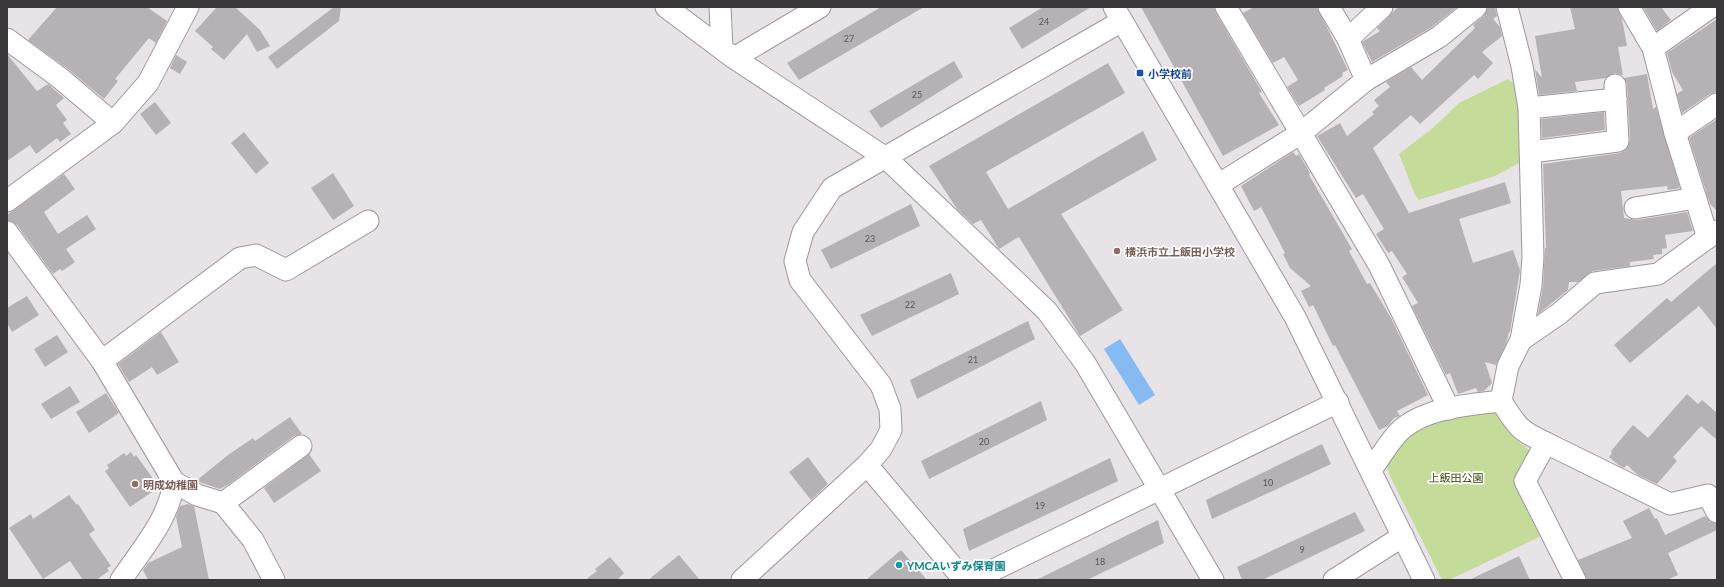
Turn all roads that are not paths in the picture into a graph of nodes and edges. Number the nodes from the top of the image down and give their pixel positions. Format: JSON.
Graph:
{"nodes":[{"id":1,"x":188,"y":7,"type":"edge"},
{"id":2,"x":666,"y":7,"type":"edge"},
{"id":3,"x":720,"y":7,"type":"edge"},
{"id":4,"x":820,"y":7,"type":"edge"},
{"id":5,"x":1226,"y":7,"type":"edge"},
{"id":6,"x":1329,"y":7,"type":"edge"},
{"id":7,"x":1382,"y":7,"type":"edge"},
{"id":8,"x":1476,"y":7,"type":"edge"},
{"id":9,"x":1507,"y":7,"type":"edge"},
{"id":10,"x":1629,"y":7,"type":"edge"},
{"id":11,"x":1711,"y":7,"type":"edge"},
{"id":12,"x":1118,"y":14,"type":"edge"},
{"id":13,"x":1348,"y":39,"type":"junction"},
{"id":14,"x":7,"y":40,"type":"edge"},
{"id":15,"x":1653,"y":48,"type":"junction"},
{"id":16,"x":728,"y":53,"type":"junction"},
{"id":17,"x":1366,"y":80,"type":"junction"},
{"id":18,"x":1717,"y":104,"type":"edge"},
{"id":19,"x":1529,"y":108,"type":"junction"},
{"id":20,"x":113,"y":123,"type":"junction"},
{"id":21,"x":1676,"y":132,"type":"junction"},
{"id":22,"x":1301,"y":133,"type":"junction"},
{"id":23,"x":1530,"y":152,"type":"junction"},
{"id":24,"x":886,"y":158,"type":"junction"},
{"id":25,"x":1218,"y":185,"type":"junction"},
{"id":26,"x":1696,"y":198,"type":"junction"},
{"id":27,"x":7,"y":201,"type":"edge"},
{"id":28,"x":1635,"y":208,"type":"dead end"},
{"id":29,"x":368,"y":221,"type":"dead end"},
{"id":30,"x":7,"y":232,"type":"edge"},
{"id":31,"x":1712,"y":234,"type":"edge"},
{"id":32,"x":1521,"y":340,"type":"junction"},
{"id":33,"x":102,"y":361,"type":"junction"},
{"id":34,"x":1501,"y":400,"type":"junction"},
{"id":35,"x":1338,"y":402,"type":"junction"},
{"id":36,"x":1449,"y":409,"type":"junction"},
{"id":37,"x":1546,"y":443,"type":"junction"},
{"id":38,"x":301,"y":446,"type":"dead end"},
{"id":39,"x":867,"y":465,"type":"junction"},
{"id":40,"x":1371,"y":470,"type":"junction"},
{"id":41,"x":174,"y":482,"type":"junction"},
{"id":42,"x":1159,"y":489,"type":"junction"},
{"id":43,"x":223,"y":503,"type":"junction"},
{"id":44,"x":1717,"y":512,"type":"edge"},
{"id":45,"x":1403,"y":536,"type":"junction"},
{"id":46,"x":121,"y":580,"type":"edge"},
{"id":47,"x":274,"y":580,"type":"edge"},
{"id":48,"x":742,"y":580,"type":"edge"},
{"id":49,"x":964,"y":580,"type":"edge"},
{"id":50,"x":973,"y":580,"type":"edge"},
{"id":51,"x":1213,"y":580,"type":"edge"},
{"id":52,"x":1334,"y":580,"type":"edge"},
{"id":53,"x":1424,"y":580,"type":"edge"},
{"id":54,"x":1575,"y":580,"type":"edge"}],
"edges":[{"from":1,"to":20,"type":"street"},
{"from":2,"to":16,"type":"street"},
{"from":3,"to":16,"type":"street"},
{"from":4,"to":16,"type":"street"},
{"from":5,"to":22,"type":"street"},
{"from":6,"to":13,"type":"street"},
{"from":7,"to":13,"type":"street"},
{"from":8,"to":17,"type":"street"},
{"from":9,"to":19,"type":"street"},
{"from":10,"to":15,"type":"street"},
{"from":11,"to":15,"type":"street"},
{"from":12,"to":24,"type":"street"},
{"from":12,"to":25,"type":"street"},
{"from":13,"to":17,"type":"street"},
{"from":14,"to":20,"type":"street"},
{"from":15,"to":21,"type":"street"},
{"from":16,"to":24,"type":"street"},
{"from":17,"to":22,"type":"street"},
{"from":18,"to":21,"type":"street"},
{"from":19,"to":23,"type":"street"},
{"from":19,"to":23,"type":"street"},
{"from":20,"to":27,"type":"street"},
{"from":21,"to":26,"type":"street"},
{"from":22,"to":25,"type":"street"},
{"from":22,"to":36,"type":"street"},
{"from":23,"to":32,"type":"street"},
{"from":24,"to":39,"type":"street"},
{"from":24,"to":42,"type":"street"},
{"from":25,"to":35,"type":"street"},
{"from":26,"to":28,"type":"street"},
{"from":26,"to":31,"type":"street"},
{"from":29,"to":33,"type":"street"},
{"from":30,"to":33,"type":"street"},
{"from":31,"to":32,"type":"street"},
{"from":32,"to":34,"type":"street"},
{"from":33,"to":41,"type":"street"},
{"from":34,"to":36,"type":"street"},
{"from":34,"to":37,"type":"street"},
{"from":35,"to":40,"type":"street"},
{"from":35,"to":42,"type":"street"},
{"from":36,"to":40,"type":"street"},
{"from":37,"to":44,"type":"street"},
{"from":37,"to":54,"type":"street"},
{"from":38,"to":43,"type":"street"},
{"from":39,"to":48,"type":"street"},
{"from":39,"to":49,"type":"street"},
{"from":40,"to":45,"type":"street"},
{"from":41,"to":43,"type":"street"},
{"from":41,"to":46,"type":"street"},
{"from":42,"to":50,"type":"street"},
{"from":42,"to":51,"type":"street"},
{"from":43,"to":47,"type":"street"},
{"from":45,"to":52,"type":"street"},
{"from":45,"to":53,"type":"street"}]}
